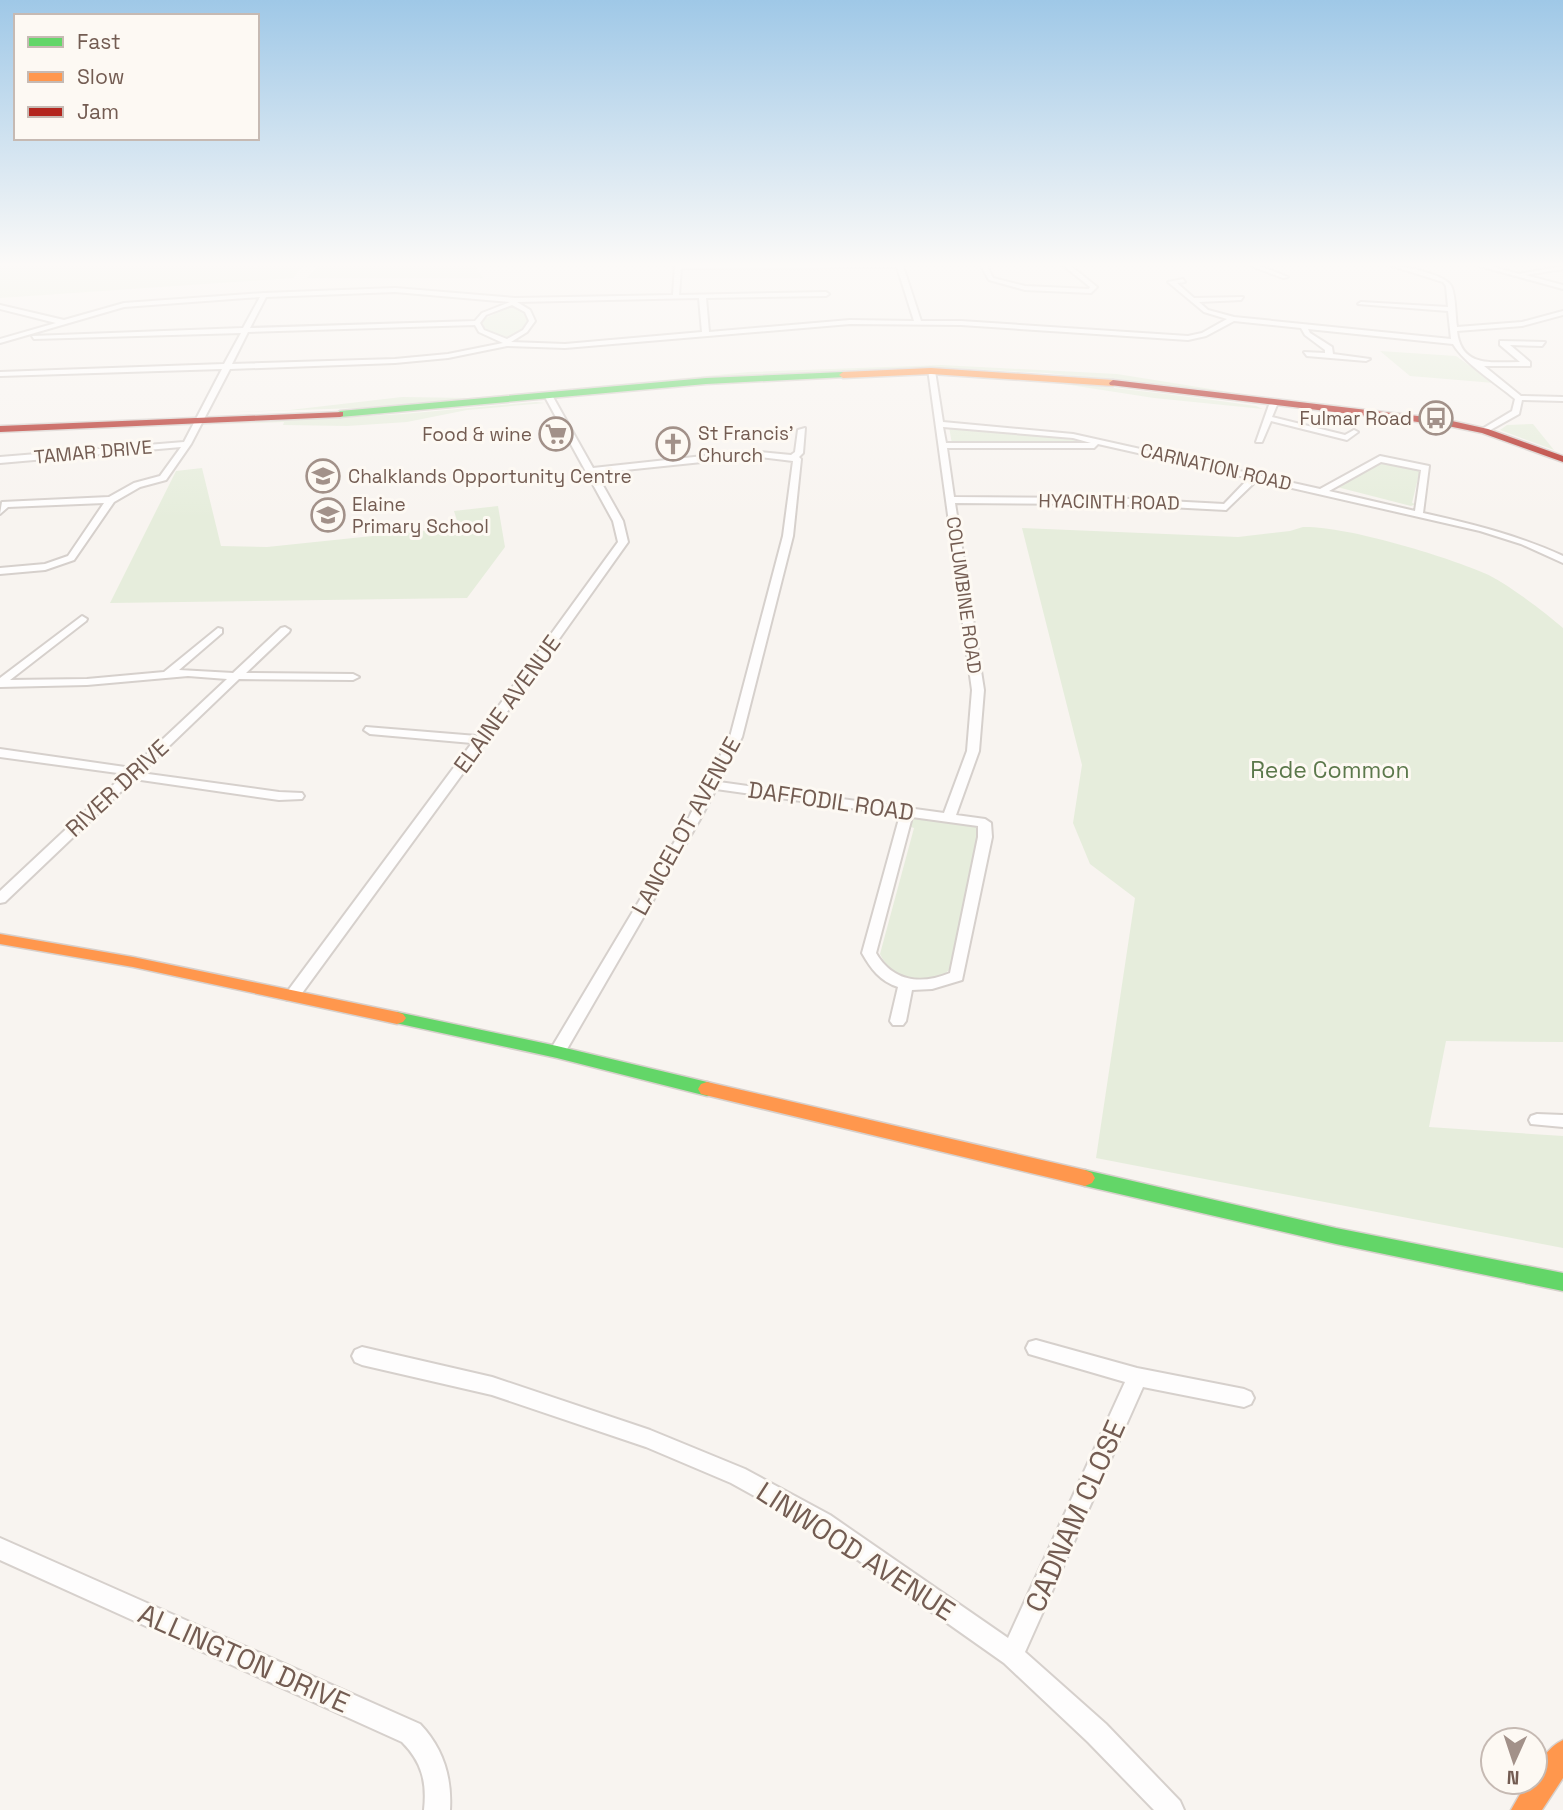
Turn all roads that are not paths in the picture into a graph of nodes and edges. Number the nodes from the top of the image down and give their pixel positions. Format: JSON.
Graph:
{"nodes":[{"id":1,"x":235,"y":350,"type":"edge"},
{"id":2,"x":467,"y":350,"type":"edge"},
{"id":3,"x":1329,"y":350,"type":"edge"},
{"id":4,"x":1463,"y":350,"type":"edge"},
{"id":5,"x":1511,"y":350,"type":"edge"},
{"id":6,"x":1307,"y":354,"type":"dead end"},
{"id":7,"x":1329,"y":356,"type":"junction"},
{"id":8,"x":1366,"y":359,"type":"dead end"},
{"id":9,"x":1475,"y":364,"type":"junction"},
{"id":10,"x":226,"y":368,"type":"junction"},
{"id":11,"x":931,"y":371,"type":"junction"},
{"id":12,"x":0,"y":374,"type":"edge"},
{"id":13,"x":549,"y":397,"type":"junction"},
{"id":14,"x":1518,"y":398,"type":"junction"},
{"id":15,"x":1563,"y":399,"type":"edge"},
{"id":16,"x":1271,"y":411,"type":"junction"},
{"id":17,"x":199,"y":420,"type":"junction"},
{"id":18,"x":939,"y":424,"type":"junction"},
{"id":19,"x":0,"y":429,"type":"edge"},
{"id":20,"x":802,"y":430,"type":"dead end"},
{"id":21,"x":1485,"y":431,"type":"junction"},
{"id":22,"x":1354,"y":432,"type":"dead end"},
{"id":23,"x":1259,"y":440,"type":"dead end"},
{"id":24,"x":1109,"y":443,"type":"junction"},
{"id":25,"x":187,"y":444,"type":"junction"},
{"id":26,"x":943,"y":446,"type":"junction"},
{"id":27,"x":796,"y":458,"type":"junction"},
{"id":28,"x":1563,"y":459,"type":"edge"},
{"id":29,"x":0,"y":460,"type":"edge"},
{"id":30,"x":591,"y":471,"type":"junction"},
{"id":31,"x":1256,"y":476,"type":"junction"},
{"id":32,"x":1323,"y":491,"type":"junction"},
{"id":33,"x":111,"y":500,"type":"junction"},
{"id":34,"x":950,"y":500,"type":"junction"},
{"id":35,"x":0,"y":511,"type":"edge"},
{"id":36,"x":1419,"y":512,"type":"junction"},
{"id":37,"x":1563,"y":560,"type":"edge"},
{"id":38,"x":0,"y":571,"type":"edge"},
{"id":39,"x":82,"y":619,"type":"dead end"},
{"id":40,"x":285,"y":630,"type":"dead end"},
{"id":41,"x":218,"y":631,"type":"dead end"},
{"id":42,"x":169,"y":673,"type":"junction"},
{"id":43,"x":234,"y":676,"type":"junction"},
{"id":44,"x":353,"y":677,"type":"dead end"},
{"id":45,"x":0,"y":683,"type":"edge"},
{"id":46,"x":370,"y":730,"type":"dead end"},
{"id":47,"x":481,"y":740,"type":"junction"},
{"id":48,"x":0,"y":753,"type":"edge"},
{"id":49,"x":132,"y":774,"type":"junction"},
{"id":50,"x":712,"y":785,"type":"junction"},
{"id":51,"x":298,"y":796,"type":"dead end"},
{"id":52,"x":907,"y":812,"type":"junction"},
{"id":53,"x":949,"y":817,"type":"junction"},
{"id":54,"x":0,"y":899,"type":"edge"},
{"id":55,"x":0,"y":939,"type":"edge"},
{"id":56,"x":906,"y":985,"type":"junction"},
{"id":57,"x":292,"y":996,"type":"junction"},
{"id":58,"x":898,"y":1021,"type":"dead end"},
{"id":59,"x":557,"y":1052,"type":"junction"},
{"id":60,"x":1537,"y":1120,"type":"dead end"},
{"id":61,"x":1563,"y":1121,"type":"edge"},
{"id":62,"x":1563,"y":1282,"type":"edge"},
{"id":63,"x":1036,"y":1348,"type":"dead end"},
{"id":64,"x":362,"y":1356,"type":"dead end"},
{"id":65,"x":1138,"y":1377,"type":"junction"},
{"id":66,"x":1244,"y":1398,"type":"dead end"},
{"id":67,"x":0,"y":1549,"type":"edge"},
{"id":68,"x":1012,"y":1655,"type":"junction"},
{"id":69,"x":1563,"y":1754,"type":"edge"},
{"id":70,"x":437,"y":1810,"type":"edge"},
{"id":71,"x":1171,"y":1810,"type":"edge"},
{"id":72,"x":1525,"y":1810,"type":"edge"}],
"edges":[{"from":1,"to":10,"type":"street"},
{"from":2,"to":10,"type":"street"},
{"from":3,"to":7,"type":"street"},
{"from":4,"to":9,"type":"street"},
{"from":5,"to":9,"type":"street"},
{"from":6,"to":7,"type":"street"},
{"from":7,"to":8,"type":"street"},
{"from":9,"to":14,"type":"street"},
{"from":10,"to":12,"type":"street"},
{"from":10,"to":17,"type":"street"},
{"from":11,"to":13,"type":"street"},
{"from":11,"to":16,"type":"street"},
{"from":11,"to":18,"type":"street","name":"COLUMBINE ROAD"},
{"from":13,"to":17,"type":"street"},
{"from":13,"to":30,"type":"street","name":"ELAINE AVENUE"},
{"from":14,"to":15,"type":"street"},
{"from":14,"to":21,"type":"street"},
{"from":16,"to":21,"type":"street"},
{"from":16,"to":22,"type":"street"},
{"from":16,"to":23,"type":"street"},
{"from":17,"to":19,"type":"street"},
{"from":17,"to":25,"type":"street"},
{"from":18,"to":24,"type":"street","name":"CARNATION ROAD"},
{"from":18,"to":26,"type":"street","name":"COLUMBINE ROAD"},
{"from":20,"to":27,"type":"street","name":"LANCELOT AVENUE"},
{"from":21,"to":28,"type":"street"},
{"from":24,"to":26,"type":"street","name":"CARNATION ROAD"},
{"from":24,"to":31,"type":"street","name":"CARNATION ROAD"},
{"from":25,"to":29,"type":"street","name":"TAMAR DRIVE"},
{"from":25,"to":33,"type":"street"},
{"from":26,"to":34,"type":"street","name":"COLUMBINE ROAD"},
{"from":27,"to":30,"type":"street"},
{"from":27,"to":50,"type":"street","name":"LANCELOT AVENUE"},
{"from":30,"to":47,"type":"street","name":"ELAINE AVENUE"},
{"from":31,"to":32,"type":"street","name":"CARNATION ROAD"},
{"from":31,"to":34,"type":"street","name":"HYACINTH ROAD"},
{"from":32,"to":36,"type":"street","name":"CARNATION ROAD"},
{"from":32,"to":36,"type":"street","name":"CARNATION ROAD"},
{"from":33,"to":35,"type":"street"},
{"from":33,"to":38,"type":"street"},
{"from":34,"to":53,"type":"street","name":"COLUMBINE ROAD"},
{"from":36,"to":37,"type":"street","name":"CARNATION ROAD"},
{"from":39,"to":45,"type":"street"},
{"from":40,"to":43,"type":"street","name":"RIVER DRIVE"},
{"from":41,"to":42,"type":"street"},
{"from":42,"to":43,"type":"street"},
{"from":42,"to":45,"type":"street"},
{"from":43,"to":44,"type":"street"},
{"from":43,"to":49,"type":"street","name":"RIVER DRIVE"},
{"from":46,"to":47,"type":"street"},
{"from":47,"to":57,"type":"street","name":"ELAINE AVENUE"},
{"from":48,"to":49,"type":"street"},
{"from":49,"to":51,"type":"street"},
{"from":49,"to":54,"type":"street","name":"RIVER DRIVE"},
{"from":50,"to":52,"type":"street","name":"DAFFODIL ROAD"},
{"from":50,"to":59,"type":"street","name":"LANCELOT AVENUE"},
{"from":52,"to":53,"type":"street","name":"DAFFODIL ROAD"},
{"from":52,"to":56,"type":"street"},
{"from":53,"to":56,"type":"street","name":"DAFFODIL ROAD"},
{"from":55,"to":57,"type":"street"},
{"from":56,"to":58,"type":"street"},
{"from":57,"to":59,"type":"street"},
{"from":59,"to":62,"type":"street"},
{"from":60,"to":61,"type":"street"},
{"from":63,"to":65,"type":"street"},
{"from":64,"to":68,"type":"street","name":"LINWOOD AVENUE"},
{"from":65,"to":66,"type":"street"},
{"from":65,"to":68,"type":"street","name":"CADNAM CLOSE"},
{"from":67,"to":70,"type":"street","name":"ALLINGTON DRIVE"},
{"from":68,"to":71,"type":"street","name":"LINWOOD AVENUE"},
{"from":69,"to":72,"type":"street"}]}
